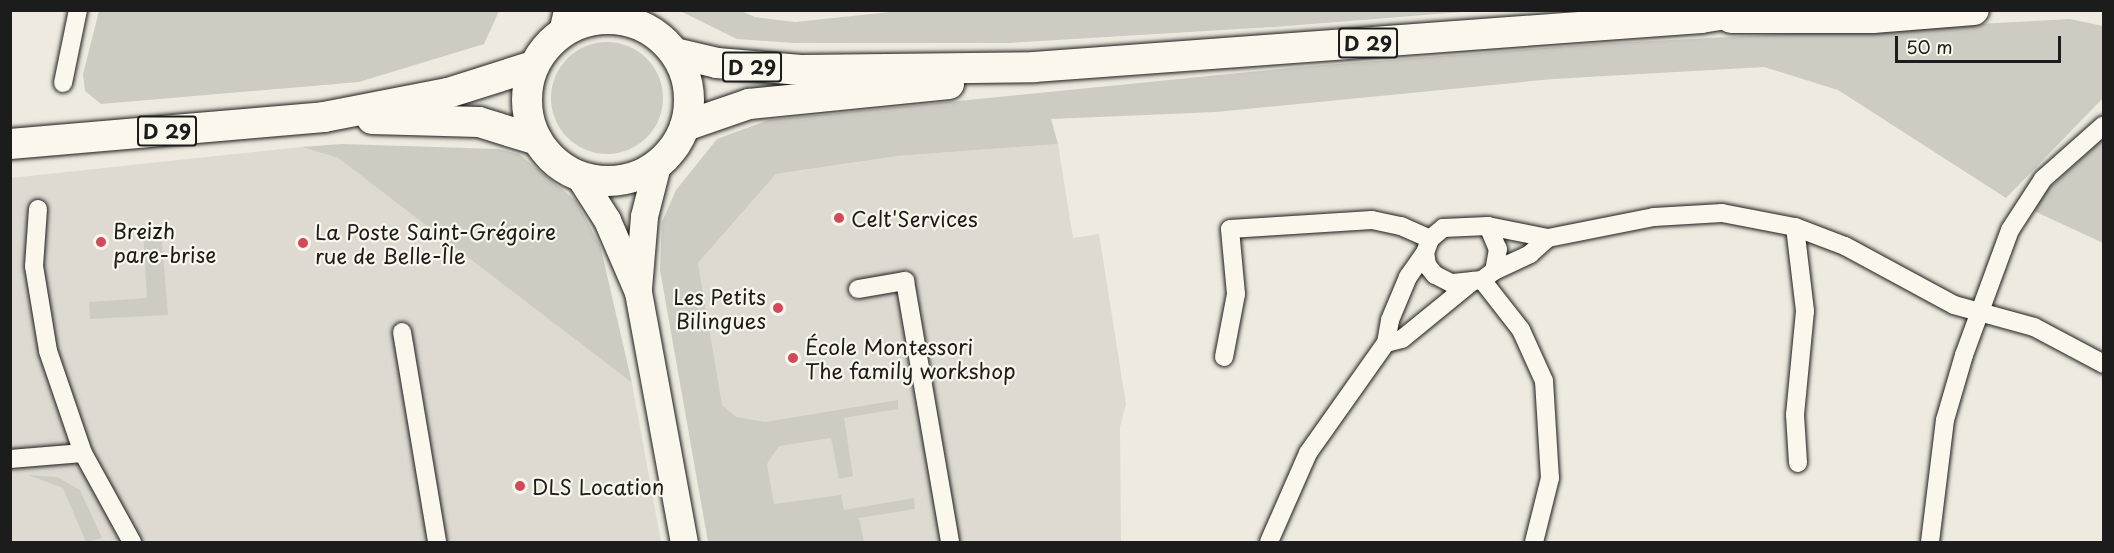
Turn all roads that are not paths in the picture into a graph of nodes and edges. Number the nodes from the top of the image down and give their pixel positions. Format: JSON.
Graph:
{"nodes":[{"id":1,"x":78,"y":10,"type":"edge"},
{"id":2,"x":1751,"y":10,"type":"edge"},
{"id":3,"x":1974,"y":10,"type":"edge"},
{"id":4,"x":1917,"y":13,"type":"edge"},
{"id":5,"x":631,"y":16,"type":"edge"},
{"id":6,"x":1701,"y":18,"type":"junction"},
{"id":7,"x":564,"y":21,"type":"edge"},
{"id":8,"x":675,"y":53,"type":"junction"},
{"id":9,"x":533,"y":66,"type":"junction"},
{"id":10,"x":1034,"y":67,"type":"junction"},
{"id":11,"x":63,"y":83,"type":"dead end"},
{"id":12,"x":324,"y":117,"type":"junction"},
{"id":13,"x":2103,"y":125,"type":"edge"},
{"id":14,"x":686,"y":126,"type":"junction"},
{"id":15,"x":537,"y":140,"type":"junction"},
{"id":16,"x":10,"y":144,"type":"edge"},
{"id":17,"x":657,"y":165,"type":"junction"},
{"id":18,"x":579,"y":176,"type":"junction"},
{"id":19,"x":38,"y":209,"type":"dead end"},
{"id":20,"x":1488,"y":226,"type":"junction"},
{"id":21,"x":1795,"y":227,"type":"junction"},
{"id":22,"x":1548,"y":238,"type":"junction"},
{"id":23,"x":1427,"y":246,"type":"junction"},
{"id":24,"x":1483,"y":277,"type":"junction"},
{"id":25,"x":858,"y":289,"type":"dead end"},
{"id":26,"x":638,"y":292,"type":"junction"},
{"id":27,"x":1983,"y":311,"type":"junction"},
{"id":28,"x":402,"y":332,"type":"dead end"},
{"id":29,"x":1386,"y":343,"type":"junction"},
{"id":30,"x":1224,"y":357,"type":"dead end"},
{"id":31,"x":2103,"y":364,"type":"edge"},
{"id":32,"x":82,"y":453,"type":"junction"},
{"id":33,"x":10,"y":459,"type":"edge"},
{"id":34,"x":1798,"y":463,"type":"dead end"},
{"id":35,"x":132,"y":543,"type":"edge"},
{"id":36,"x":437,"y":543,"type":"edge"},
{"id":37,"x":684,"y":543,"type":"edge"},
{"id":38,"x":950,"y":543,"type":"edge"},
{"id":39,"x":1269,"y":543,"type":"edge"},
{"id":40,"x":1534,"y":543,"type":"edge"},
{"id":41,"x":1930,"y":543,"type":"edge"}],
"edges":[{"from":1,"to":11,"type":"street"},
{"from":2,"to":6,"type":"main road","number":"D 29"},
{"from":3,"to":4,"type":"main road","number":"D 29"},
{"from":4,"to":6,"type":"main road","number":"D 29"},
{"from":5,"to":7,"type":"main road"},
{"from":5,"to":8,"type":"main road"},
{"from":6,"to":10,"type":"main road","number":"D 29"},
{"from":7,"to":9,"type":"main road"},
{"from":8,"to":10,"type":"main road","number":"D 29"},
{"from":8,"to":14,"type":"main road"},
{"from":9,"to":12,"type":"main road","number":"D 29"},
{"from":9,"to":15,"type":"main road"},
{"from":10,"to":14,"type":"main road","number":"D 29"},
{"from":12,"to":15,"type":"main road","number":"D 29"},
{"from":12,"to":16,"type":"main road","number":"D 29"},
{"from":13,"to":27,"type":"street"},
{"from":14,"to":17,"type":"main road"},
{"from":15,"to":18,"type":"main road"},
{"from":17,"to":18,"type":"main road"},
{"from":17,"to":26,"type":"main road"},
{"from":18,"to":26,"type":"main road"},
{"from":19,"to":32,"type":"street"},
{"from":20,"to":22,"type":"street"},
{"from":20,"to":23,"type":"street"},
{"from":20,"to":24,"type":"street"},
{"from":21,"to":22,"type":"street"},
{"from":21,"to":27,"type":"street"},
{"from":21,"to":34,"type":"street"},
{"from":22,"to":24,"type":"street"},
{"from":23,"to":24,"type":"street"},
{"from":23,"to":29,"type":"street"},
{"from":23,"to":30,"type":"street"},
{"from":24,"to":29,"type":"street"},
{"from":24,"to":40,"type":"street"},
{"from":25,"to":38,"type":"street"},
{"from":26,"to":37,"type":"main road"},
{"from":27,"to":31,"type":"street"},
{"from":27,"to":41,"type":"street"},
{"from":28,"to":36,"type":"street"},
{"from":29,"to":39,"type":"street"},
{"from":32,"to":33,"type":"street"},
{"from":32,"to":35,"type":"street"}]}
